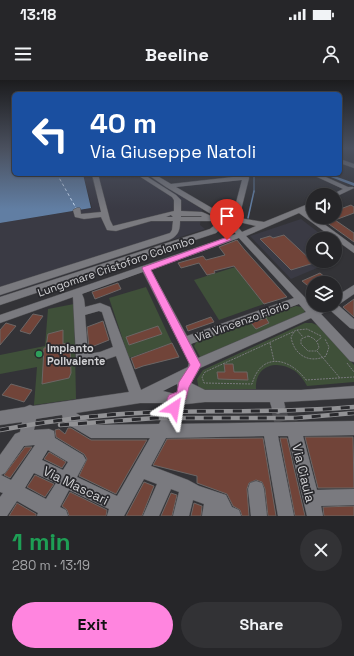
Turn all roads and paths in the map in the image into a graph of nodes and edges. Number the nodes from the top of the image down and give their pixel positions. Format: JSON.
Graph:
{"nodes":[{"id":1,"x":96,"y":176,"type":"edge"},
{"id":2,"x":144,"y":176,"type":"edge"},
{"id":3,"x":152,"y":176,"type":"edge"},
{"id":4,"x":245,"y":176,"type":"edge"},
{"id":5,"x":319,"y":176,"type":"edge"},
{"id":6,"x":166,"y":187,"type":"junction"},
{"id":7,"x":351,"y":188,"type":"edge"},
{"id":8,"x":306,"y":207,"type":"edge"},
{"id":9,"x":77,"y":210,"type":"dead end"},
{"id":10,"x":300,"y":210,"type":"junction"},
{"id":11,"x":105,"y":214,"type":"junction"},
{"id":12,"x":177,"y":216,"type":"junction"},
{"id":13,"x":232,"y":222,"type":"junction"},
{"id":14,"x":264,"y":225,"type":"junction"},
{"id":15,"x":241,"y":235,"type":"junction"},
{"id":16,"x":354,"y":250,"type":"edge"},
{"id":17,"x":146,"y":268,"type":"junction"},
{"id":18,"x":354,"y":288,"type":"edge"},
{"id":19,"x":0,"y":291,"type":"edge"},
{"id":20,"x":76,"y":293,"type":"junction"},
{"id":21,"x":342,"y":297,"type":"edge"},
{"id":22,"x":0,"y":300,"type":"edge"},
{"id":23,"x":300,"y":300,"type":"junction"},
{"id":24,"x":317,"y":312,"type":"edge"},
{"id":25,"x":339,"y":312,"type":"edge"},
{"id":26,"x":79,"y":313,"type":"junction"},
{"id":27,"x":313,"y":314,"type":"junction"},
{"id":28,"x":0,"y":319,"type":"edge"},
{"id":29,"x":354,"y":325,"type":"edge"},
{"id":30,"x":297,"y":330,"type":"junction"},
{"id":31,"x":303,"y":337,"type":"junction"},
{"id":32,"x":323,"y":337,"type":"junction"},
{"id":33,"x":317,"y":341,"type":"junction"},
{"id":34,"x":184,"y":342,"type":"junction"},
{"id":35,"x":270,"y":343,"type":"junction"},
{"id":36,"x":333,"y":348,"type":"dead end"},
{"id":37,"x":120,"y":349,"type":"junction"},
{"id":38,"x":316,"y":351,"type":"junction"},
{"id":39,"x":323,"y":358,"type":"junction"},
{"id":40,"x":349,"y":358,"type":"edge"},
{"id":41,"x":274,"y":362,"type":"junction"},
{"id":42,"x":194,"y":368,"type":"junction"},
{"id":43,"x":354,"y":372,"type":"edge"},
{"id":44,"x":354,"y":377,"type":"edge"},
{"id":45,"x":340,"y":378,"type":"junction"},
{"id":46,"x":171,"y":381,"type":"junction"},
{"id":47,"x":183,"y":386,"type":"junction"},
{"id":48,"x":354,"y":392,"type":"edge"},
{"id":49,"x":205,"y":396,"type":"junction"},
{"id":50,"x":138,"y":397,"type":"junction"},
{"id":51,"x":173,"y":401,"type":"junction"},
{"id":52,"x":68,"y":407,"type":"junction"},
{"id":53,"x":30,"y":412,"type":"junction"},
{"id":54,"x":0,"y":418,"type":"edge"},
{"id":55,"x":165,"y":427,"type":"junction"},
{"id":56,"x":282,"y":428,"type":"junction"},
{"id":57,"x":354,"y":429,"type":"edge"},
{"id":58,"x":26,"y":438,"type":"junction"},
{"id":59,"x":48,"y":438,"type":"junction"},
{"id":60,"x":31,"y":463,"type":"junction"},
{"id":61,"x":0,"y":468,"type":"edge"},
{"id":62,"x":140,"y":470,"type":"junction"},
{"id":63,"x":66,"y":480,"type":"junction"},
{"id":64,"x":167,"y":480,"type":"junction"},
{"id":65,"x":7,"y":487,"type":"edge"},
{"id":66,"x":188,"y":488,"type":"junction"},
{"id":67,"x":256,"y":489,"type":"dead end"},
{"id":68,"x":354,"y":497,"type":"edge"},
{"id":69,"x":310,"y":498,"type":"junction"},
{"id":70,"x":118,"y":511,"type":"edge"},
{"id":71,"x":0,"y":512,"type":"edge"},
{"id":72,"x":51,"y":514,"type":"edge"},
{"id":73,"x":223,"y":515,"type":"edge"},
{"id":74,"x":151,"y":516,"type":"edge"},
{"id":75,"x":181,"y":516,"type":"edge"},
{"id":76,"x":259,"y":516,"type":"edge"},
{"id":77,"x":286,"y":516,"type":"edge"},
{"id":78,"x":315,"y":516,"type":"edge"}],
"edges":[{"from":1,"to":11,"type":"street"},
{"from":2,"to":6,"type":"street"},
{"from":3,"to":6,"type":"street"},
{"from":4,"to":6,"type":"street"},
{"from":4,"to":13,"type":"street"},
{"from":5,"to":7,"type":"street"},
{"from":6,"to":12,"type":"street"},
{"from":6,"to":13,"type":"street"},
{"from":8,"to":10,"type":"street","name":"Lungomare Cristoforo Colombo"},
{"from":9,"to":11,"type":"street"},
{"from":10,"to":14,"type":"street","name":"Lungomare Cristoforo Colombo"},
{"from":10,"to":16,"type":"street"},
{"from":11,"to":12,"type":"street"},
{"from":12,"to":13,"type":"street"},
{"from":12,"to":19,"type":"street"},
{"from":13,"to":14,"type":"street"},
{"from":13,"to":15,"type":"street"},
{"from":13,"to":22,"type":"street"},
{"from":14,"to":15,"type":"street","name":"Lungomare Cristoforo Colombo"},
{"from":15,"to":17,"type":"street","name":"Lungomare Cristoforo Colombo"},
{"from":15,"to":23,"type":"street"},
{"from":17,"to":20,"type":"street","name":"Lungomare Cristoforo Colombo"},
{"from":17,"to":34,"type":"street"},
{"from":18,"to":21,"type":"street"},
{"from":20,"to":26,"type":"street"},
{"from":20,"to":28,"type":"street","name":"Lungomare Cristoforo Colombo"},
{"from":23,"to":27,"type":"street"},
{"from":23,"to":34,"type":"street","name":"Via Vincenzo Florio"},
{"from":24,"to":27,"type":"street"},
{"from":25,"to":29,"type":"street"},
{"from":26,"to":37,"type":"street"},
{"from":26,"to":37,"type":"street"},
{"from":27,"to":40,"type":"street"},
{"from":27,"to":42,"type":"street"},
{"from":30,"to":31,"type":"path"},
{"from":30,"to":32,"type":"path"},
{"from":30,"to":35,"type":"path"},
{"from":30,"to":39,"type":"path"},
{"from":31,"to":33,"type":"path"},
{"from":31,"to":38,"type":"path"},
{"from":32,"to":33,"type":"path"},
{"from":32,"to":36,"type":"path"},
{"from":32,"to":39,"type":"path"},
{"from":33,"to":38,"type":"path"},
{"from":34,"to":42,"type":"street"},
{"from":35,"to":41,"type":"path"},
{"from":35,"to":41,"type":"path"},
{"from":37,"to":50,"type":"street"},
{"from":38,"to":39,"type":"path"},
{"from":39,"to":45,"type":"path"},
{"from":40,"to":43,"type":"path"},
{"from":41,"to":45,"type":"path"},
{"from":42,"to":46,"type":"street"},
{"from":42,"to":47,"type":"street"},
{"from":44,"to":45,"type":"path"},
{"from":46,"to":47,"type":"street"},
{"from":46,"to":50,"type":"street"},
{"from":46,"to":51,"type":"street"},
{"from":47,"to":49,"type":"street"},
{"from":47,"to":51,"type":"street"},
{"from":48,"to":49,"type":"street"},
{"from":49,"to":51,"type":"street"},
{"from":50,"to":51,"type":"street"},
{"from":50,"to":52,"type":"street"},
{"from":52,"to":53,"type":"street"},
{"from":52,"to":55,"type":"street"},
{"from":53,"to":54,"type":"street"},
{"from":53,"to":58,"type":"street"},
{"from":55,"to":56,"type":"street"},
{"from":55,"to":62,"type":"street"},
{"from":56,"to":57,"type":"street"},
{"from":56,"to":69,"type":"street","name":"Via Ciaula"},
{"from":56,"to":77,"type":"street"},
{"from":58,"to":59,"type":"street"},
{"from":58,"to":61,"type":"street"},
{"from":59,"to":60,"type":"street"},
{"from":59,"to":63,"type":"street"},
{"from":60,"to":63,"type":"street","name":"Via Mascari"},
{"from":60,"to":65,"type":"street"},
{"from":62,"to":64,"type":"street"},
{"from":62,"to":70,"type":"street"},
{"from":63,"to":70,"type":"street","name":"Via Mascari"},
{"from":63,"to":72,"type":"street"},
{"from":64,"to":66,"type":"street"},
{"from":64,"to":74,"type":"street"},
{"from":65,"to":71,"type":"street"},
{"from":65,"to":72,"type":"street"},
{"from":66,"to":73,"type":"street"},
{"from":66,"to":75,"type":"street"},
{"from":67,"to":76,"type":"street"},
{"from":68,"to":69,"type":"street"},
{"from":69,"to":78,"type":"street","name":"Via Ciaula"}]}
